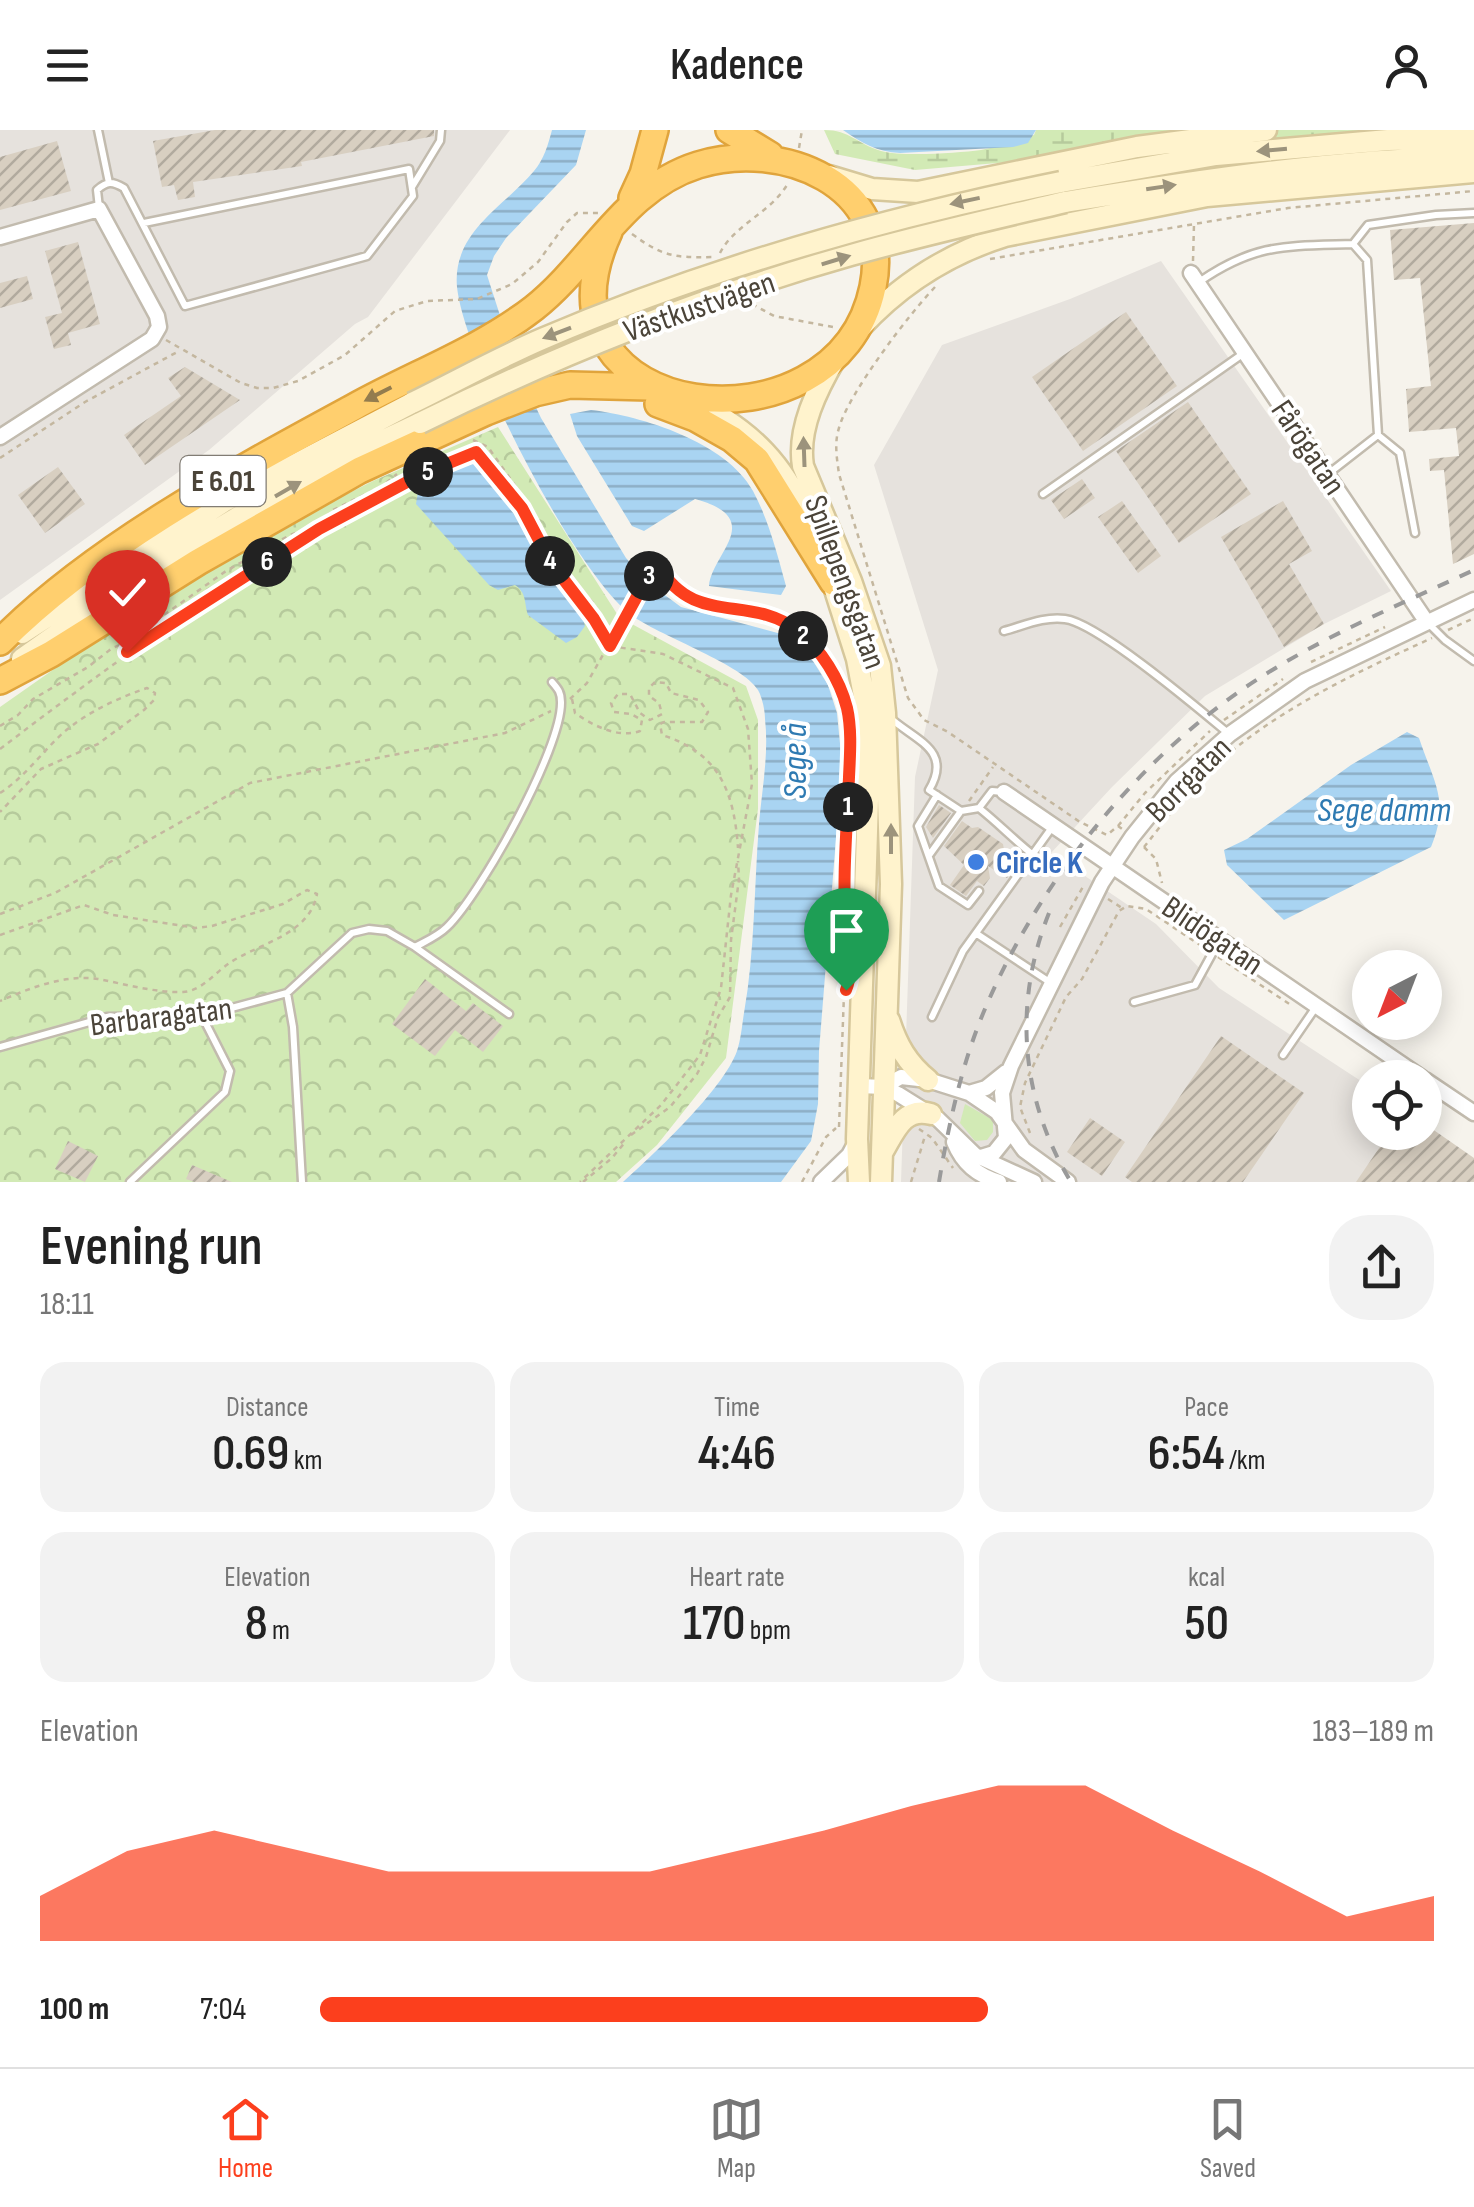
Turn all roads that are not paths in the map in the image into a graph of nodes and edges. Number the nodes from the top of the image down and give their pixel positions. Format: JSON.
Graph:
{"nodes":[{"id":1,"x":98,"y":130,"type":"edge"},
{"id":2,"x":440,"y":130,"type":"edge"},
{"id":3,"x":654,"y":130,"type":"edge"},
{"id":4,"x":730,"y":130,"type":"edge"},
{"id":5,"x":1266,"y":130,"type":"edge"},
{"id":6,"x":1474,"y":138,"type":"edge"},
{"id":7,"x":1474,"y":158,"type":"edge"},
{"id":8,"x":794,"y":164,"type":"junction"},
{"id":9,"x":1474,"y":172,"type":"edge"},
{"id":10,"x":108,"y":183,"type":"junction"},
{"id":11,"x":411,"y":188,"type":"junction"},
{"id":12,"x":1063,"y":192,"type":"junction"},
{"id":13,"x":99,"y":209,"type":"junction"},
{"id":14,"x":1474,"y":213,"type":"edge"},
{"id":15,"x":615,"y":222,"type":"junction"},
{"id":16,"x":144,"y":223,"type":"junction"},
{"id":17,"x":0,"y":237,"type":"edge"},
{"id":18,"x":1352,"y":244,"type":"junction"},
{"id":19,"x":1194,"y":278,"type":"joint"},
{"id":20,"x":844,"y":337,"type":"junction"},
{"id":21,"x":1245,"y":352,"type":"junction"},
{"id":22,"x":570,"y":385,"type":"junction"},
{"id":23,"x":670,"y":393,"type":"junction"},
{"id":24,"x":1378,"y":434,"type":"junction"},
{"id":25,"x":0,"y":437,"type":"edge"},
{"id":26,"x":1328,"y":475,"type":"junction"},
{"id":27,"x":1043,"y":494,"type":"dead end"},
{"id":28,"x":1415,"y":533,"type":"dead end"},
{"id":29,"x":833,"y":582,"type":"junction"},
{"id":30,"x":1474,"y":600,"type":"edge"},
{"id":31,"x":1426,"y":621,"type":"junction"},
{"id":32,"x":1004,"y":631,"type":"dead end"},
{"id":33,"x":0,"y":645,"type":"edge"},
{"id":34,"x":1474,"y":660,"type":"edge"},
{"id":35,"x":0,"y":678,"type":"edge"},
{"id":36,"x":552,"y":682,"type":"dead end"},
{"id":37,"x":885,"y":714,"type":"junction"},
{"id":38,"x":1230,"y":734,"type":"junction"},
{"id":39,"x":1004,"y":792,"type":"joint"},
{"id":40,"x":937,"y":795,"type":"junction"},
{"id":41,"x":979,"y":808,"type":"junction"},
{"id":42,"x":961,"y":811,"type":"junction"},
{"id":43,"x":1054,"y":826,"type":"junction"},
{"id":44,"x":1032,"y":854,"type":"junction"},
{"id":45,"x":930,"y":855,"type":"junction"},
{"id":46,"x":1112,"y":866,"type":"junction"},
{"id":47,"x":979,"y":890,"type":"dead end"},
{"id":48,"x":977,"y":934,"type":"junction"},
{"id":49,"x":415,"y":947,"type":"junction"},
{"id":50,"x":1216,"y":947,"type":"junction"},
{"id":51,"x":1051,"y":983,"type":"junction"},
{"id":52,"x":288,"y":993,"type":"junction"},
{"id":53,"x":1134,"y":1002,"type":"dead end"},
{"id":54,"x":885,"y":1007,"type":"junction"},
{"id":55,"x":1313,"y":1011,"type":"junction"},
{"id":56,"x":509,"y":1014,"type":"dead end"},
{"id":57,"x":202,"y":1016,"type":"junction"},
{"id":58,"x":932,"y":1017,"type":"dead end"},
{"id":59,"x":0,"y":1047,"type":"edge"},
{"id":60,"x":1283,"y":1055,"type":"dead end"},
{"id":61,"x":1393,"y":1060,"type":"edge"},
{"id":62,"x":1011,"y":1066,"type":"junction"},
{"id":63,"x":928,"y":1080,"type":"junction"},
{"id":64,"x":860,"y":1086,"type":"junction"},
{"id":65,"x":882,"y":1087,"type":"junction"},
{"id":66,"x":1442,"y":1092,"type":"edge"},
{"id":67,"x":969,"y":1093,"type":"junction"},
{"id":68,"x":1474,"y":1114,"type":"edge"},
{"id":69,"x":929,"y":1124,"type":"junction"},
{"id":70,"x":1005,"y":1124,"type":"junction"},
{"id":71,"x":951,"y":1132,"type":"junction"},
{"id":72,"x":857,"y":1139,"type":"junction"},
{"id":73,"x":882,"y":1155,"type":"junction"},
{"id":74,"x":981,"y":1157,"type":"junction"},
{"id":75,"x":130,"y":1182,"type":"edge"},
{"id":76,"x":302,"y":1182,"type":"edge"},
{"id":77,"x":820,"y":1182,"type":"edge"},
{"id":78,"x":859,"y":1182,"type":"edge"},
{"id":79,"x":881,"y":1182,"type":"edge"},
{"id":80,"x":999,"y":1182,"type":"edge"},
{"id":81,"x":1034,"y":1182,"type":"edge"},
{"id":82,"x":1068,"y":1182,"type":"edge"}],
"edges":[{"from":1,"to":10,"type":"lane"},
{"from":2,"to":11,"type":"lane"},
{"from":3,"to":15,"type":"highway","number":"E 6.01"},
{"from":4,"to":8,"type":"highway"},
{"from":5,"to":8,"type":"main road"},
{"from":6,"to":12,"type":"main road","name":"Västkustvägen","one_way":true},
{"from":12,"to":7,"type":"main road","name":"Västkustvägen","one_way":true},
{"from":8,"to":15,"type":"highway"},
{"from":8,"to":20,"type":"highway"},
{"from":9,"to":20,"type":"main road","name":"Spillepengsgatan"},
{"from":10,"to":13,"type":"lane"},
{"from":10,"to":16,"type":"lane"},
{"from":11,"to":16,"type":"lane"},
{"from":11,"to":16,"type":"lane"},
{"from":12,"to":33,"type":"main road","name":"Västkustvägen","one_way":true,"bridge":true},
{"from":35,"to":12,"type":"main road","name":"Västkustvägen","one_way":true,"bridge":true},
{"from":13,"to":17,"type":"street"},
{"from":13,"to":25,"type":"street"},
{"from":14,"to":18,"type":"lane"},
{"from":15,"to":23,"type":"highway"},
{"from":15,"to":33,"type":"highway","number":"E 6.01","one_way":true},
{"from":18,"to":19,"type":"lane"},
{"from":18,"to":24,"type":"lane"},
{"from":19,"to":21,"type":"street","name":"Fårögatan"},
{"from":20,"to":23,"type":"highway"},
{"from":37,"to":20,"type":"main road","name":"Spillepengsgatan","one_way":true},
{"from":21,"to":26,"type":"street","name":"Fårögatan"},
{"from":21,"to":27,"type":"lane"},
{"from":22,"to":23,"type":"highway","number":"E 6.01"},
{"from":22,"to":29,"type":"highway"},
{"from":22,"to":35,"type":"highway","number":"E 6.01"},
{"from":23,"to":29,"type":"main road","name":"Spillepengsgatan"},
{"from":24,"to":26,"type":"lane"},
{"from":24,"to":28,"type":"lane"},
{"from":26,"to":31,"type":"street","name":"Fårögatan"},
{"from":29,"to":64,"type":"main road","name":"Spillepengsgatan"},
{"from":30,"to":31,"type":"street","name":"Borrgatan"},
{"from":31,"to":34,"type":"lane"},
{"from":31,"to":38,"type":"street","name":"Borrgatan"},
{"from":32,"to":38,"type":"lane"},
{"from":36,"to":49,"type":"lane"},
{"from":37,"to":40,"type":"lane"},
{"from":54,"to":37,"type":"main road","name":"Spillepengsgatan","one_way":true},
{"from":38,"to":46,"type":"street","name":"Borrgatan"},
{"from":39,"to":41,"type":"lane"},
{"from":39,"to":43,"type":"street","name":"Blidögatan"},
{"from":40,"to":42,"type":"lane"},
{"from":40,"to":45,"type":"lane"},
{"from":41,"to":42,"type":"lane"},
{"from":41,"to":44,"type":"lane"},
{"from":42,"to":45,"type":"lane"},
{"from":43,"to":44,"type":"lane"},
{"from":43,"to":46,"type":"street","name":"Blidögatan"},
{"from":44,"to":48,"type":"lane"},
{"from":45,"to":47,"type":"lane"},
{"from":46,"to":50,"type":"street","name":"Blidögatan"},
{"from":46,"to":51,"type":"street","name":"Borrgatan"},
{"from":48,"to":51,"type":"lane"},
{"from":48,"to":58,"type":"lane"},
{"from":49,"to":52,"type":"lane","name":"Barbaragatan"},
{"from":49,"to":56,"type":"lane","name":"Barbaragatan"},
{"from":50,"to":53,"type":"lane"},
{"from":50,"to":55,"type":"street","name":"Blidögatan"},
{"from":51,"to":62,"type":"street","name":"Borrgatan"},
{"from":52,"to":57,"type":"lane","name":"Barbaragatan"},
{"from":52,"to":76,"type":"lane"},
{"from":54,"to":63,"type":"main road"},
{"from":54,"to":65,"type":"main road","name":"Spillepengsgatan"},
{"from":55,"to":60,"type":"lane"},
{"from":55,"to":61,"type":"street","name":"Blidögatan"},
{"from":57,"to":59,"type":"lane","name":"Barbaragatan"},
{"from":57,"to":75,"type":"lane"},
{"from":62,"to":67,"type":"street"},
{"from":62,"to":70,"type":"street","name":"Borrgatan"},
{"from":63,"to":65,"type":"street"},
{"from":63,"to":67,"type":"street"},
{"from":64,"to":65,"type":"street"},
{"from":64,"to":72,"type":"main road","name":"Spillepengsgatan"},
{"from":65,"to":69,"type":"street"},
{"from":65,"to":73,"type":"main road","name":"Spillepengsgatan"},
{"from":66,"to":68,"type":"street","name":"Blidögatan"},
{"from":67,"to":70,"type":"street"},
{"from":69,"to":71,"type":"street"},
{"from":69,"to":73,"type":"main road"},
{"from":70,"to":74,"type":"street"},
{"from":70,"to":82,"type":"street"},
{"from":71,"to":74,"type":"street"},
{"from":71,"to":80,"type":"street"},
{"from":72,"to":77,"type":"street"},
{"from":72,"to":78,"type":"main road","name":"Spillepengsgatan"},
{"from":73,"to":79,"type":"main road","name":"Spillepengsgatan"},
{"from":74,"to":81,"type":"street"}]}
